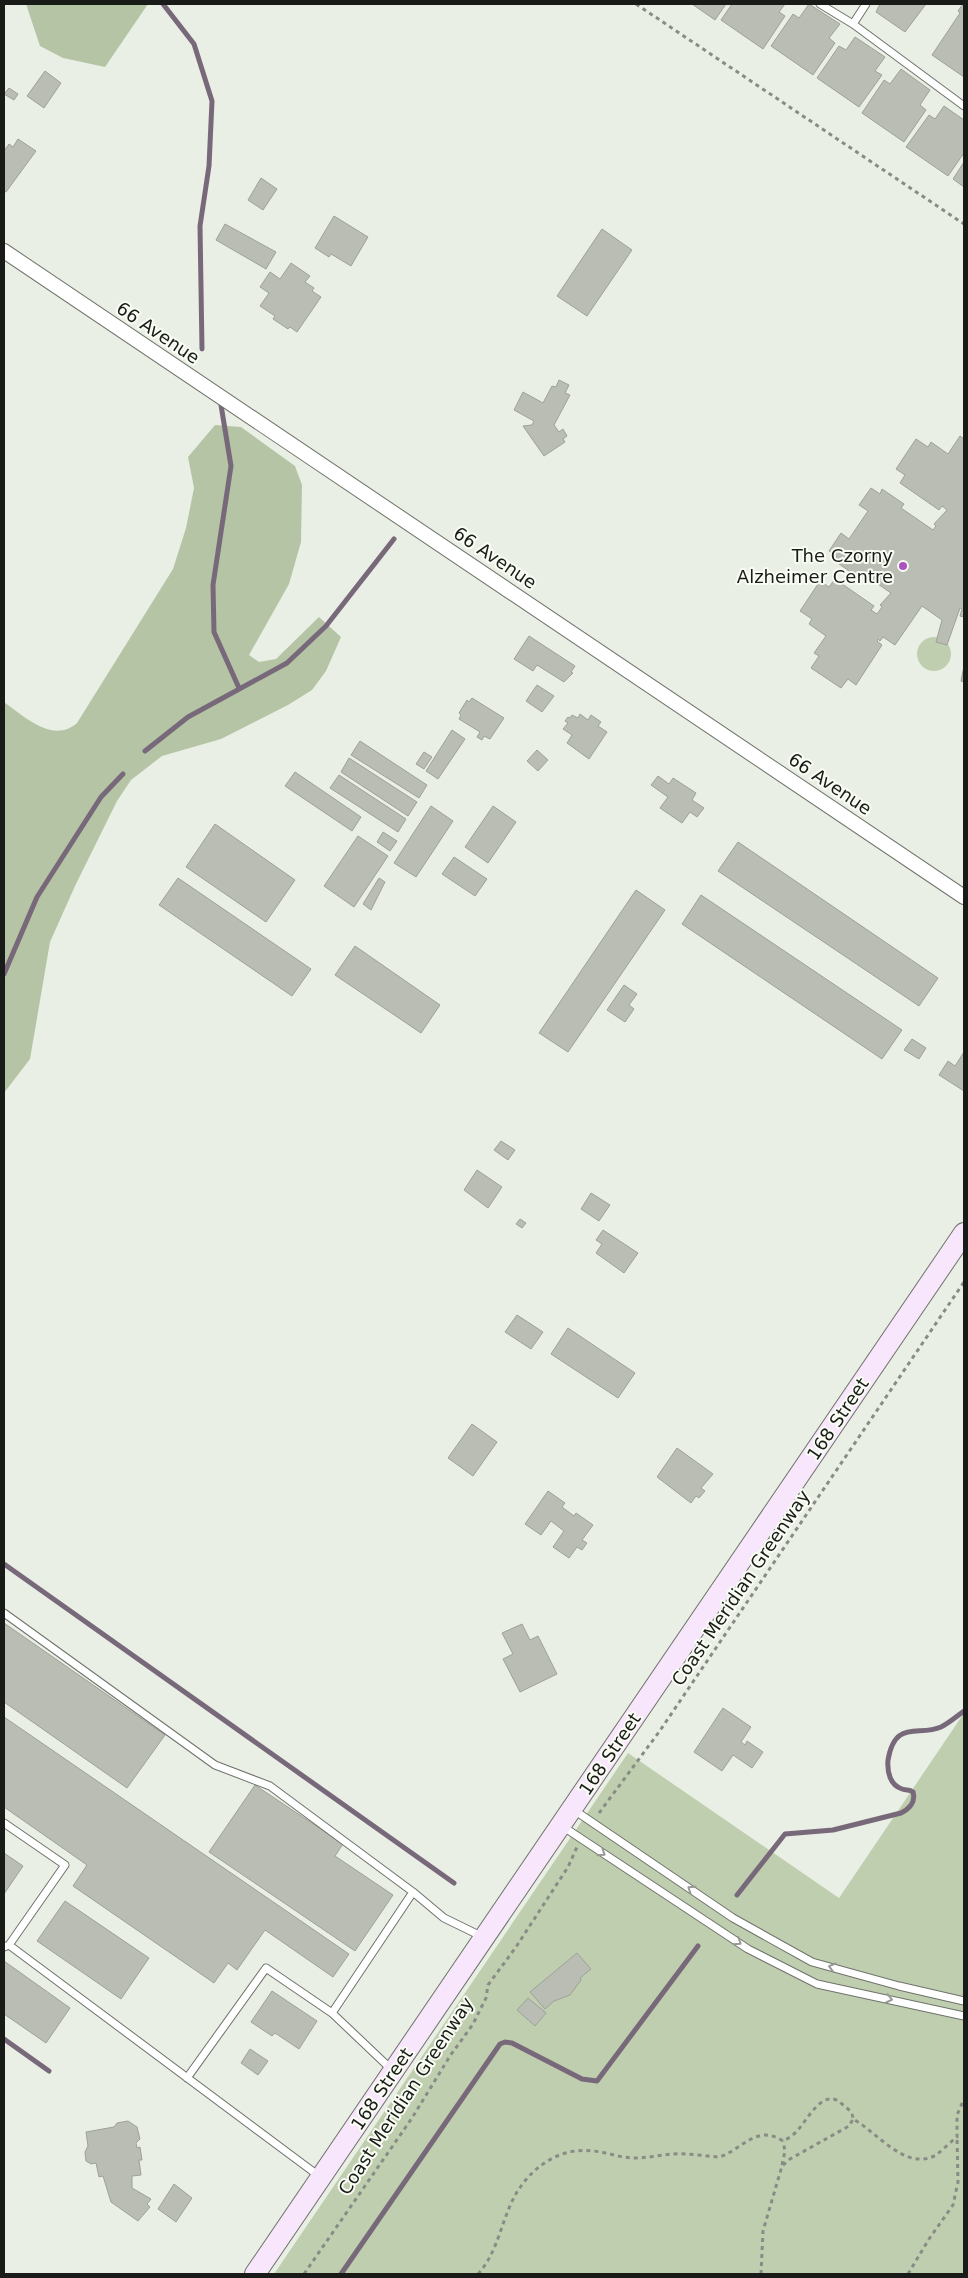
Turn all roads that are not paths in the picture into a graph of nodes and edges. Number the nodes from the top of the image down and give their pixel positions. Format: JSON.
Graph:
{"nodes":[{"id":1,"x":820,"y":4,"type":"edge"},
{"id":2,"x":866,"y":4,"type":"edge"},
{"id":3,"x":853,"y":24,"type":"junction"},
{"id":4,"x":964,"y":106,"type":"edge"},
{"id":5,"x":4,"y":251,"type":"edge"},
{"id":6,"x":964,"y":897,"type":"edge"},
{"id":7,"x":964,"y":1233,"type":"edge"},
{"id":8,"x":4,"y":1613,"type":"edge"},
{"id":9,"x":573,"y":1809,"type":"junction"},
{"id":10,"x":4,"y":1823,"type":"edge"},
{"id":11,"x":562,"y":1826,"type":"junction"},
{"id":12,"x":413,"y":1892,"type":"junction"},
{"id":13,"x":486,"y":1938,"type":"junction"},
{"id":14,"x":6,"y":1946,"type":"edge"},
{"id":15,"x":964,"y":2001,"type":"edge"},
{"id":16,"x":332,"y":2013,"type":"junction"},
{"id":17,"x":964,"y":2016,"type":"edge"},
{"id":18,"x":394,"y":2072,"type":"junction"},
{"id":19,"x":187,"y":2078,"type":"junction"},
{"id":20,"x":321,"y":2177,"type":"junction"},
{"id":21,"x":255,"y":2274,"type":"edge"}],
"edges":[{"from":1,"to":3,"type":"lane"},
{"from":2,"to":3,"type":"lane"},
{"from":3,"to":4,"type":"lane"},
{"from":5,"to":6,"type":"street","name":"66 Avenue"},
{"from":7,"to":9,"type":"main road","name":"168 Street"},
{"from":8,"to":12,"type":"lane"},
{"from":9,"to":11,"type":"main road","name":"168 Street"},
{"from":15,"to":9,"type":"lane","one_way":true},
{"from":10,"to":14,"type":"lane"},
{"from":11,"to":13,"type":"main road","name":"168 Street"},
{"from":11,"to":17,"type":"lane","one_way":true},
{"from":12,"to":13,"type":"lane"},
{"from":12,"to":16,"type":"lane"},
{"from":13,"to":18,"type":"main road","name":"168 Street"},
{"from":14,"to":19,"type":"lane"},
{"from":16,"to":18,"type":"lane"},
{"from":16,"to":19,"type":"lane"},
{"from":18,"to":20,"type":"main road","name":"168 Street"},
{"from":19,"to":20,"type":"lane"},
{"from":20,"to":21,"type":"main road","name":"168 Street"}]}
